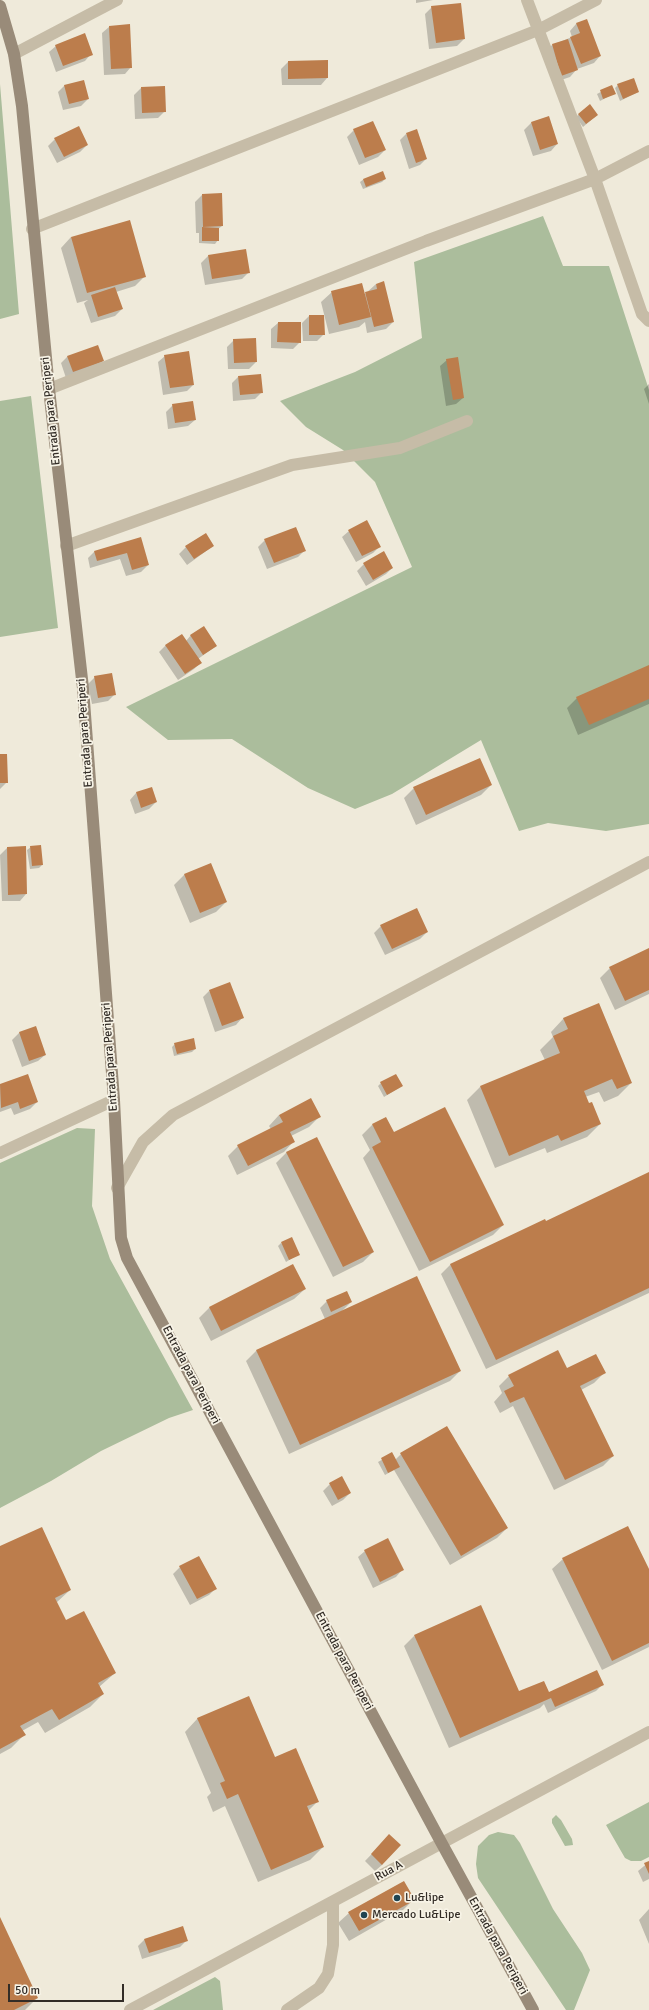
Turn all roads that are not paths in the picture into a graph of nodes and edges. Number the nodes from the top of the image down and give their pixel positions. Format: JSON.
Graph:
{"nodes":[{"id":1,"x":117,"y":0,"type":"edge"},
{"id":2,"x":527,"y":0,"type":"edge"},
{"id":3,"x":596,"y":0,"type":"edge"},
{"id":4,"x":0,"y":6,"type":"edge"},
{"id":5,"x":538,"y":30,"type":"junction"},
{"id":6,"x":14,"y":54,"type":"junction"},
{"id":7,"x":649,"y":151,"type":"edge"},
{"id":8,"x":595,"y":178,"type":"junction"},
{"id":9,"x":32,"y":229,"type":"junction"},
{"id":10,"x":649,"y":321,"type":"edge"},
{"id":11,"x":49,"y":389,"type":"junction"},
{"id":12,"x":467,"y":421,"type":"dead end"},
{"id":13,"x":66,"y":546,"type":"junction"},
{"id":14,"x":649,"y":862,"type":"edge"},
{"id":15,"x":114,"y":1100,"type":"junction"},
{"id":16,"x":0,"y":1153,"type":"edge"},
{"id":17,"x":117,"y":1188,"type":"junction"},
{"id":18,"x":649,"y":1732,"type":"edge"},
{"id":19,"x":441,"y":1842,"type":"junction"},
{"id":20,"x":333,"y":1902,"type":"junction"},
{"id":21,"x":130,"y":2010,"type":"edge"},
{"id":22,"x":287,"y":2010,"type":"edge"},
{"id":23,"x":533,"y":2010,"type":"edge"}],
"edges":[{"from":1,"to":6,"type":"street"},
{"from":2,"to":5,"type":"street"},
{"from":3,"to":5,"type":"street"},
{"from":4,"to":6,"type":"main road","name":"Entrada para Periperi"},
{"from":5,"to":8,"type":"street"},
{"from":5,"to":9,"type":"street"},
{"from":6,"to":9,"type":"main road","name":"Entrada para Periperi"},
{"from":7,"to":8,"type":"street"},
{"from":8,"to":10,"type":"street"},
{"from":8,"to":11,"type":"street"},
{"from":9,"to":11,"type":"main road","name":"Entrada para Periperi"},
{"from":11,"to":13,"type":"main road","name":"Entrada para Periperi"},
{"from":12,"to":13,"type":"street"},
{"from":13,"to":15,"type":"main road","name":"Entrada para Periperi"},
{"from":14,"to":17,"type":"street"},
{"from":15,"to":16,"type":"street"},
{"from":15,"to":17,"type":"main road","name":"Entrada para Periperi"},
{"from":17,"to":19,"type":"main road","name":"Entrada para Periperi"},
{"from":18,"to":19,"type":"street","name":"Rua A"},
{"from":19,"to":20,"type":"street","name":"Rua A"},
{"from":19,"to":23,"type":"main road","name":"Entrada para Periperi"},
{"from":20,"to":21,"type":"street","name":"Rua A"},
{"from":20,"to":22,"type":"street"}]}
